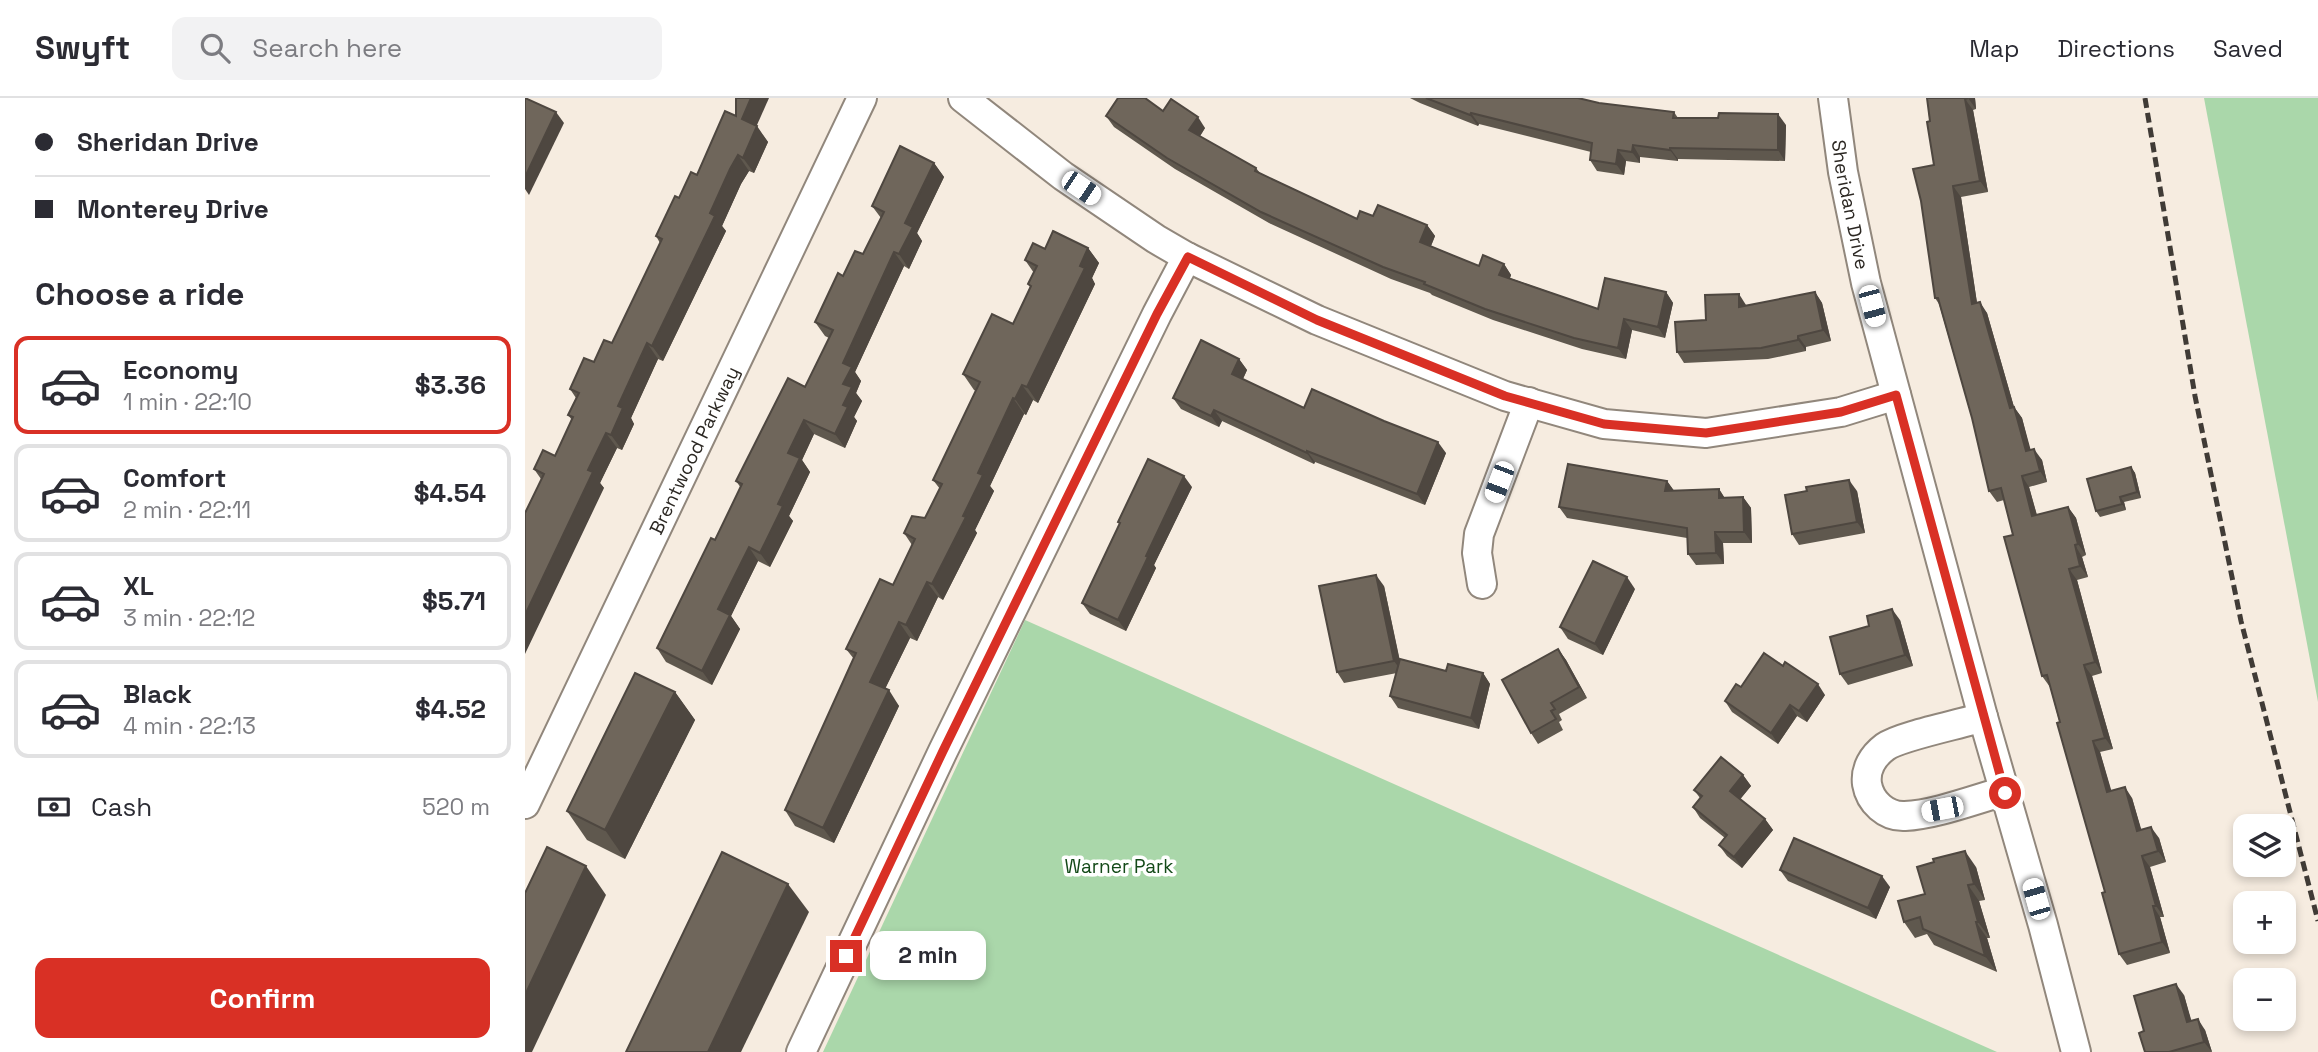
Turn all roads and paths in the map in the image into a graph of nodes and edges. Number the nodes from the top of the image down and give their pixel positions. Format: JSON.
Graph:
{"nodes":[{"id":1,"x":862,"y":98,"type":"edge"},
{"id":2,"x":963,"y":98,"type":"edge"},
{"id":3,"x":1833,"y":98,"type":"edge"},
{"id":4,"x":1188,"y":257,"type":"junction"},
{"id":5,"x":1896,"y":395,"type":"junction"},
{"id":6,"x":1529,"y":402,"type":"junction"},
{"id":7,"x":1482,"y":584,"type":"dead end"},
{"id":8,"x":1983,"y":717,"type":"junction"},
{"id":9,"x":2005,"y":791,"type":"junction"},
{"id":10,"x":525,"y":804,"type":"edge"},
{"id":11,"x":801,"y":1052,"type":"edge"},
{"id":12,"x":2075,"y":1052,"type":"edge"}],
"edges":[{"from":1,"to":10,"type":"street","name":"Brentwood Parkway"},
{"from":2,"to":4,"type":"street"},
{"from":3,"to":5,"type":"street","name":"Sheridan Drive"},
{"from":4,"to":6,"type":"street"},
{"from":4,"to":11,"type":"street"},
{"from":5,"to":6,"type":"street"},
{"from":5,"to":8,"type":"street","name":"Sheridan Drive"},
{"from":6,"to":7,"type":"street"},
{"from":8,"to":9,"type":"street","name":"Sheridan Drive"},
{"from":8,"to":9,"type":"street"},
{"from":9,"to":12,"type":"street","name":"Sheridan Drive"}]}
